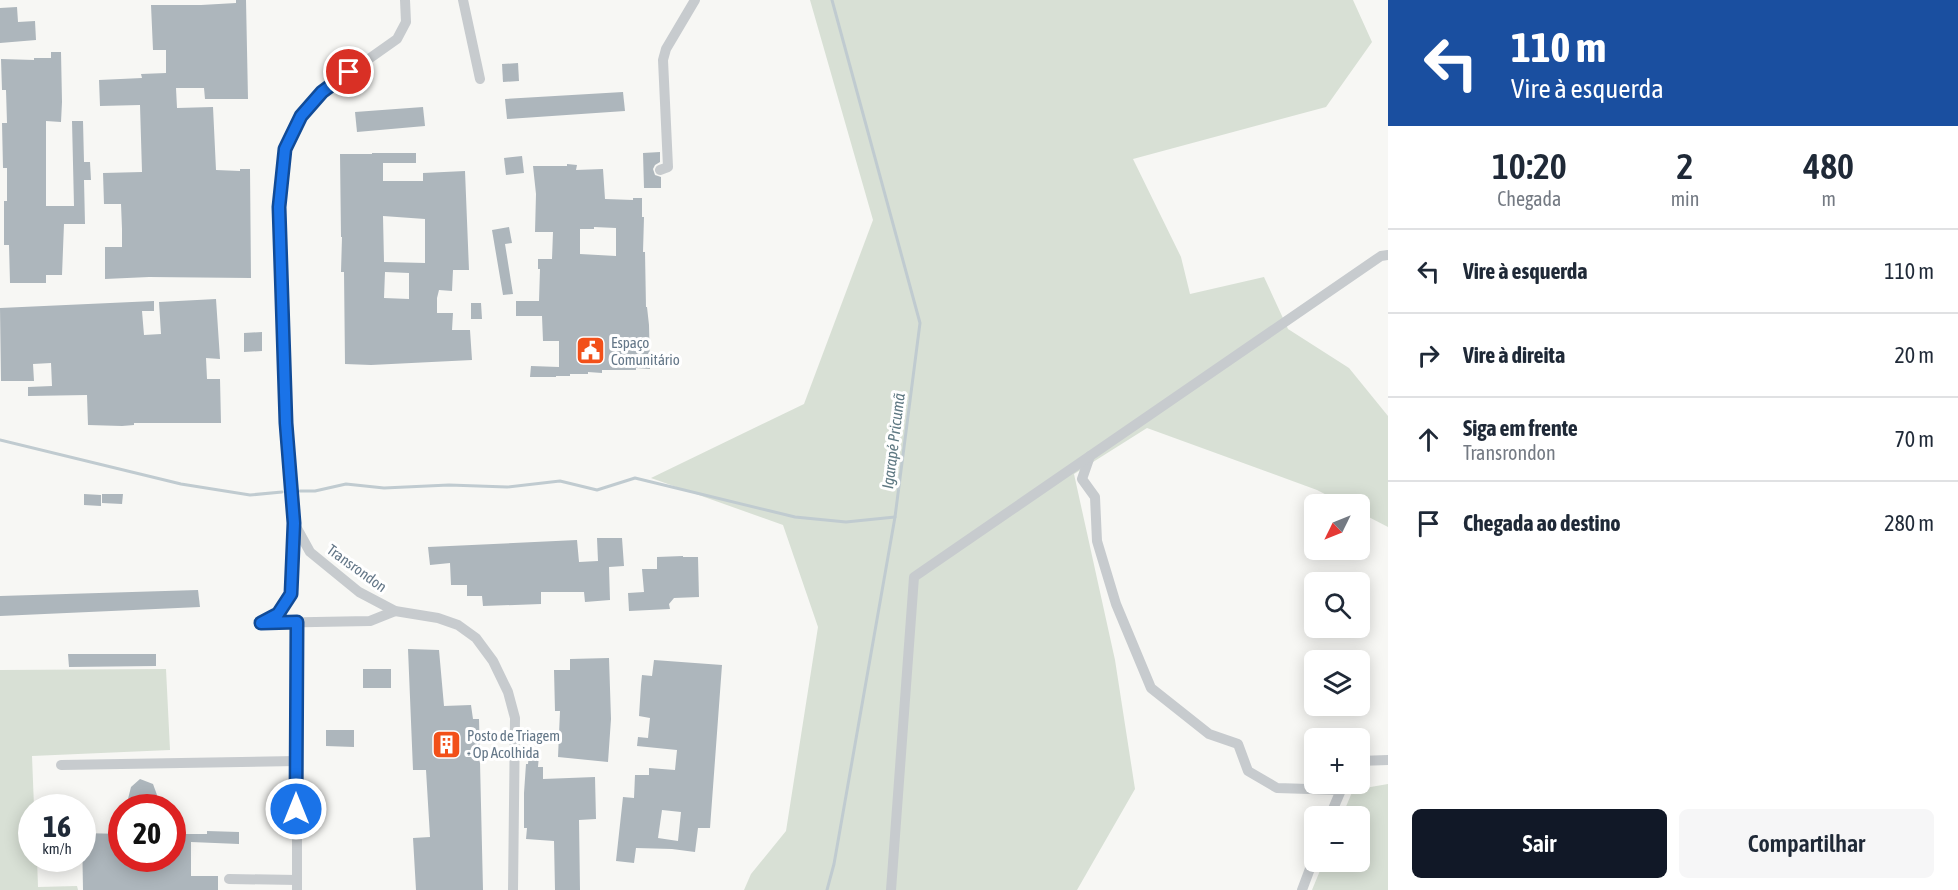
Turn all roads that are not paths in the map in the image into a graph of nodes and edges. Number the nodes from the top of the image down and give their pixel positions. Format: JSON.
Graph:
{"nodes":[{"id":1,"x":405,"y":0,"type":"edge"},
{"id":2,"x":463,"y":0,"type":"edge"},
{"id":3,"x":695,"y":0,"type":"edge"},
{"id":4,"x":480,"y":79,"type":"dead end"},
{"id":5,"x":660,"y":170,"type":"dead end"},
{"id":6,"x":1388,"y":255,"type":"edge"},
{"id":7,"x":1090,"y":456,"type":"junction"},
{"id":8,"x":294,"y":523,"type":"junction"},
{"id":9,"x":395,"y":611,"type":"junction"},
{"id":10,"x":297,"y":622,"type":"junction"},
{"id":11,"x":1388,"y":760,"type":"edge"},
{"id":12,"x":296,"y":761,"type":"junction"},
{"id":13,"x":1370,"y":761,"type":"edge"},
{"id":14,"x":61,"y":765,"type":"dead end"},
{"id":15,"x":1304,"y":787,"type":"edge"},
{"id":16,"x":1309,"y":872,"type":"edge"},
{"id":17,"x":229,"y":879,"type":"dead end"},
{"id":18,"x":297,"y":885,"type":"edge"},
{"id":19,"x":513,"y":890,"type":"edge"},
{"id":20,"x":891,"y":890,"type":"edge"},
{"id":21,"x":1302,"y":890,"type":"edge"}],
"edges":[{"from":1,"to":8,"type":"street","name":"Transrondon"},
{"from":2,"to":4,"type":"street"},
{"from":3,"to":5,"type":"street"},
{"from":6,"to":7,"type":"street"},
{"from":7,"to":15,"type":"street"},
{"from":7,"to":20,"type":"street"},
{"from":8,"to":9,"type":"street","name":"Transrondon"},
{"from":8,"to":10,"type":"street"},
{"from":9,"to":10,"type":"street"},
{"from":9,"to":19,"type":"street","name":"Transrondon"},
{"from":10,"to":12,"type":"street"},
{"from":11,"to":13,"type":"street"},
{"from":12,"to":14,"type":"street"},
{"from":12,"to":18,"type":"street"},
{"from":16,"to":21,"type":"street"},
{"from":17,"to":18,"type":"street"}]}
